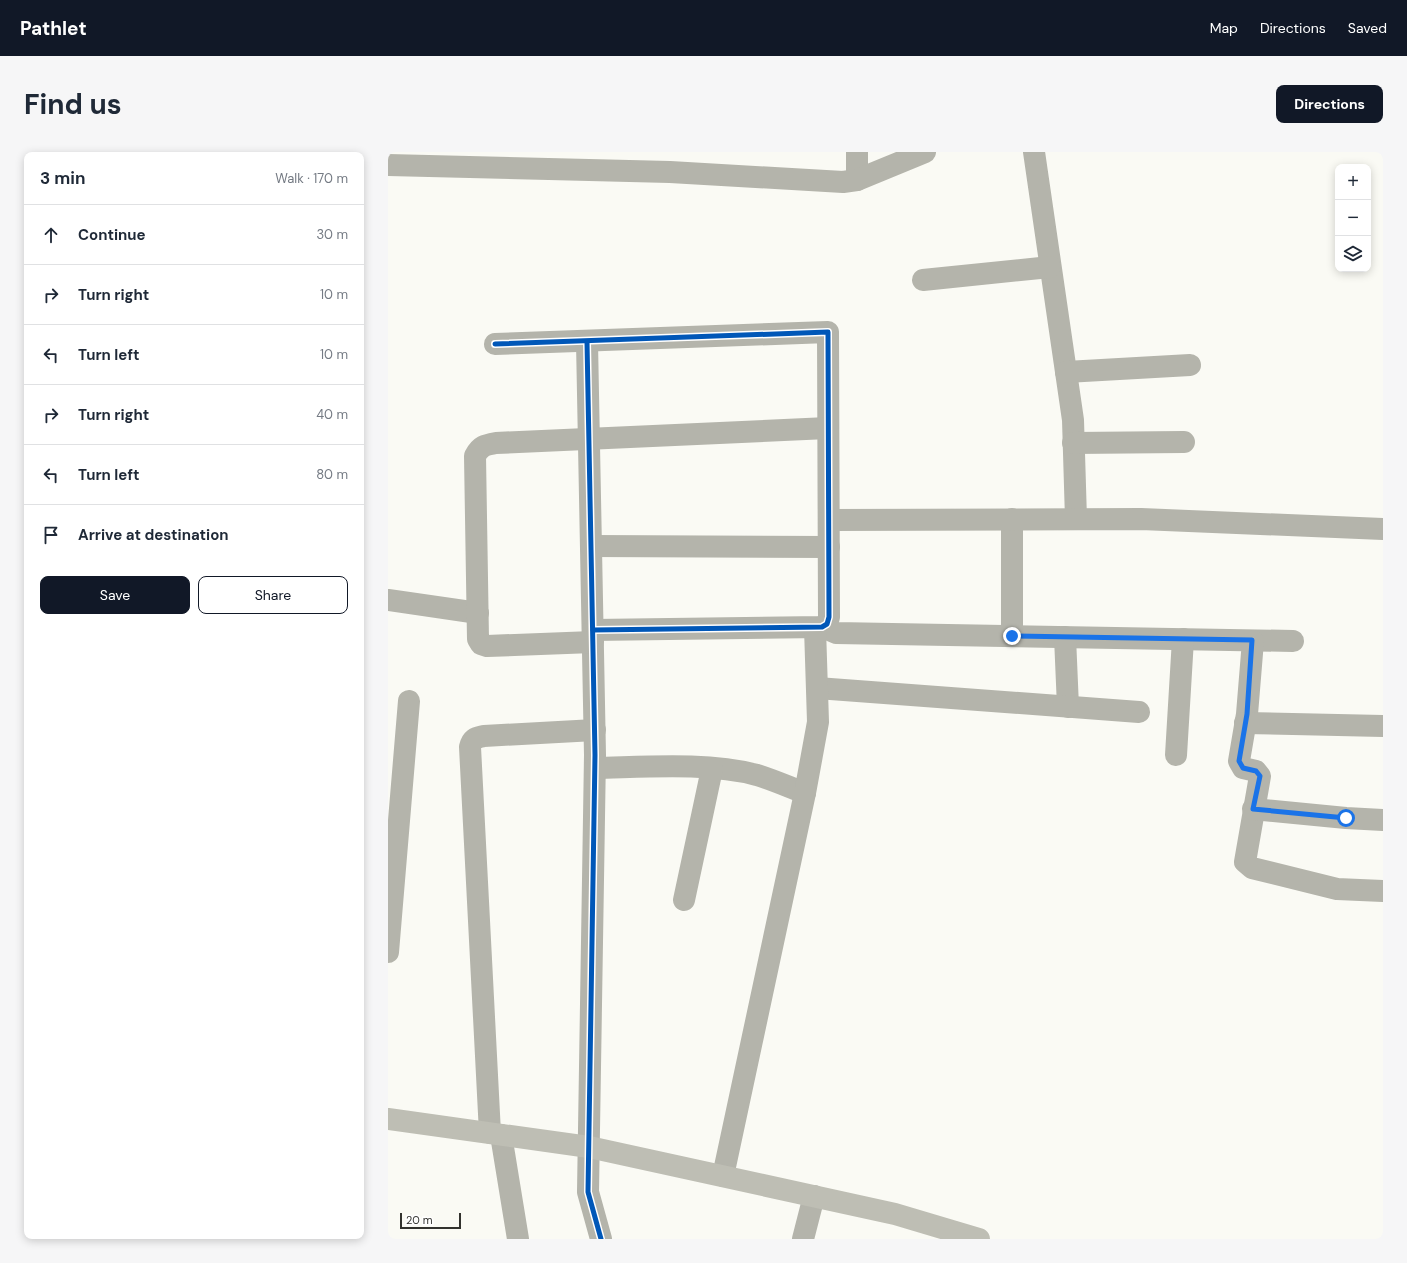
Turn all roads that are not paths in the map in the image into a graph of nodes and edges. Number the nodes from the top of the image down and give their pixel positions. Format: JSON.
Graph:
{"nodes":[{"id":1,"x":857,"y":152,"type":"edge"},
{"id":2,"x":925,"y":152,"type":"edge"},
{"id":3,"x":1034,"y":152,"type":"edge"},
{"id":4,"x":388,"y":165,"type":"edge"},
{"id":5,"x":857,"y":180,"type":"junction"},
{"id":6,"x":1050,"y":267,"type":"junction"},
{"id":7,"x":923,"y":280,"type":"dead end"},
{"id":8,"x":587,"y":342,"type":"junction"},
{"id":9,"x":495,"y":344,"type":"dead end"},
{"id":10,"x":1190,"y":365,"type":"dead end"},
{"id":11,"x":1066,"y":372,"type":"junction"},
{"id":12,"x":828,"y":428,"type":"junction"},
{"id":13,"x":589,"y":438,"type":"junction"},
{"id":14,"x":1184,"y":442,"type":"dead end"},
{"id":15,"x":1073,"y":443,"type":"junction"},
{"id":16,"x":1012,"y":519,"type":"junction"},
{"id":17,"x":1076,"y":519,"type":"junction"},
{"id":18,"x":829,"y":520,"type":"junction"},
{"id":19,"x":1383,"y":529,"type":"edge"},
{"id":20,"x":591,"y":546,"type":"junction"},
{"id":21,"x":829,"y":547,"type":"junction"},
{"id":22,"x":388,"y":600,"type":"edge"},
{"id":23,"x":478,"y":613,"type":"junction"},
{"id":24,"x":818,"y":627,"type":"junction"},
{"id":25,"x":593,"y":636,"type":"junction"},
{"id":26,"x":1012,"y":636,"type":"junction"},
{"id":27,"x":1065,"y":637,"type":"junction"},
{"id":28,"x":1183,"y":639,"type":"junction"},
{"id":29,"x":1252,"y":640,"type":"junction"},
{"id":30,"x":1293,"y":641,"type":"dead end"},
{"id":31,"x":817,"y":688,"type":"junction"},
{"id":32,"x":409,"y":701,"type":"dead end"},
{"id":33,"x":1068,"y":707,"type":"junction"},
{"id":34,"x":1139,"y":712,"type":"dead end"},
{"id":35,"x":1245,"y":723,"type":"junction"},
{"id":36,"x":1383,"y":726,"type":"edge"},
{"id":37,"x":595,"y":730,"type":"junction"},
{"id":38,"x":1176,"y":755,"type":"dead end"},
{"id":39,"x":595,"y":768,"type":"junction"},
{"id":40,"x":712,"y":769,"type":"junction"},
{"id":41,"x":805,"y":794,"type":"junction"},
{"id":42,"x":1253,"y":809,"type":"junction"},
{"id":43,"x":1383,"y":820,"type":"edge"},
{"id":44,"x":1383,"y":891,"type":"edge"},
{"id":45,"x":684,"y":900,"type":"dead end"},
{"id":46,"x":388,"y":952,"type":"edge"},
{"id":47,"x":389,"y":1124,"type":"edge"},
{"id":48,"x":495,"y":1134,"type":"junction"},
{"id":49,"x":589,"y":1147,"type":"junction"},
{"id":50,"x":723,"y":1176,"type":"junction"},
{"id":51,"x":814,"y":1196,"type":"junction"},
{"id":52,"x":518,"y":1239,"type":"edge"},
{"id":53,"x":601,"y":1239,"type":"edge"},
{"id":54,"x":803,"y":1239,"type":"edge"},
{"id":55,"x":979,"y":1239,"type":"edge"}],
"edges":[{"from":1,"to":5,"type":"street"},
{"from":2,"to":5,"type":"street"},
{"from":3,"to":6,"type":"street"},
{"from":4,"to":5,"type":"street"},
{"from":6,"to":7,"type":"street"},
{"from":6,"to":11,"type":"street"},
{"from":8,"to":9,"type":"street"},
{"from":8,"to":12,"type":"street"},
{"from":8,"to":13,"type":"street"},
{"from":10,"to":11,"type":"street"},
{"from":11,"to":15,"type":"street"},
{"from":12,"to":13,"type":"street"},
{"from":12,"to":18,"type":"street"},
{"from":13,"to":20,"type":"street"},
{"from":13,"to":23,"type":"street"},
{"from":14,"to":15,"type":"street"},
{"from":15,"to":17,"type":"street"},
{"from":16,"to":17,"type":"street"},
{"from":16,"to":18,"type":"street"},
{"from":16,"to":26,"type":"street"},
{"from":17,"to":19,"type":"street"},
{"from":18,"to":21,"type":"street"},
{"from":20,"to":21,"type":"street"},
{"from":20,"to":25,"type":"street"},
{"from":21,"to":24,"type":"street"},
{"from":22,"to":23,"type":"street"},
{"from":23,"to":25,"type":"street"},
{"from":24,"to":25,"type":"street"},
{"from":24,"to":26,"type":"street"},
{"from":24,"to":31,"type":"street"},
{"from":25,"to":37,"type":"street"},
{"from":26,"to":27,"type":"street"},
{"from":27,"to":28,"type":"street"},
{"from":27,"to":33,"type":"street"},
{"from":28,"to":29,"type":"street"},
{"from":28,"to":38,"type":"street"},
{"from":29,"to":30,"type":"street"},
{"from":29,"to":35,"type":"street"},
{"from":31,"to":33,"type":"street"},
{"from":31,"to":41,"type":"street"},
{"from":32,"to":46,"type":"street"},
{"from":33,"to":34,"type":"street"},
{"from":35,"to":36,"type":"street"},
{"from":35,"to":42,"type":"street"},
{"from":37,"to":39,"type":"street"},
{"from":37,"to":48,"type":"street"},
{"from":39,"to":40,"type":"street"},
{"from":39,"to":49,"type":"street"},
{"from":40,"to":41,"type":"street"},
{"from":40,"to":45,"type":"street"},
{"from":41,"to":50,"type":"street"},
{"from":42,"to":43,"type":"street"},
{"from":42,"to":44,"type":"street"},
{"from":47,"to":48,"type":"street"},
{"from":48,"to":49,"type":"street"},
{"from":48,"to":52,"type":"street"},
{"from":49,"to":50,"type":"street"},
{"from":49,"to":53,"type":"street"},
{"from":50,"to":51,"type":"street"},
{"from":51,"to":54,"type":"street"},
{"from":51,"to":55,"type":"street"}]}
